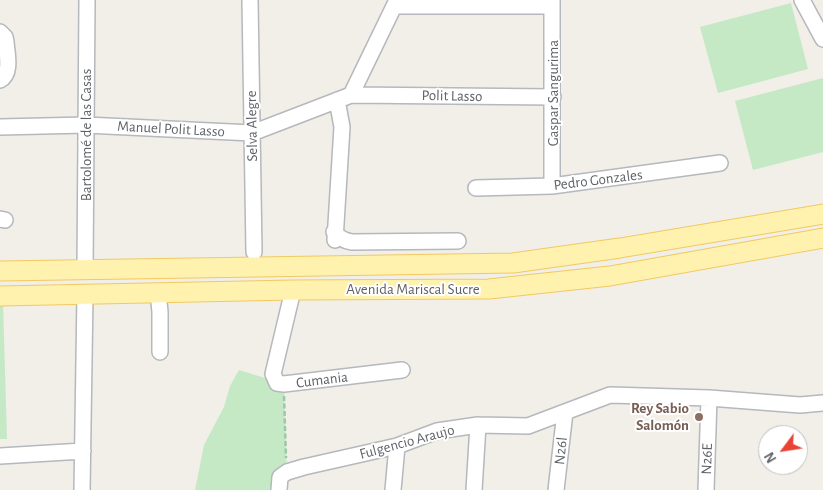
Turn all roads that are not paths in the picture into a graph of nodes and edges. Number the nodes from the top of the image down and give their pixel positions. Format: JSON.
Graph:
{"nodes":[{"id":1,"x":87,"y":0,"type":"edge"},
{"id":2,"x":250,"y":0,"type":"edge"},
{"id":3,"x":802,"y":0,"type":"edge"},
{"id":4,"x":396,"y":3,"type":"edge"},
{"id":5,"x":552,"y":3,"type":"edge"},
{"id":6,"x":0,"y":32,"type":"edge"},
{"id":7,"x":823,"y":39,"type":"edge"},
{"id":8,"x":0,"y":80,"type":"edge"},
{"id":9,"x":344,"y":97,"type":"junction"},
{"id":10,"x":553,"y":97,"type":"junction"},
{"id":11,"x":86,"y":125,"type":"junction"},
{"id":12,"x":0,"y":127,"type":"edge"},
{"id":13,"x":252,"y":133,"type":"junction"},
{"id":14,"x":720,"y":163,"type":"dead end"},
{"id":15,"x":552,"y":186,"type":"junction"},
{"id":16,"x":476,"y":188,"type":"dead end"},
{"id":17,"x":823,"y":214,"type":"edge"},
{"id":18,"x":823,"y":238,"type":"edge"},
{"id":19,"x":458,"y":241,"type":"dead end"},
{"id":20,"x":254,"y":252,"type":"dead end"},
{"id":21,"x":86,"y":270,"type":"junction"},
{"id":22,"x":0,"y":271,"type":"edge"},
{"id":23,"x":293,"y":290,"type":"junction"},
{"id":24,"x":158,"y":292,"type":"junction"},
{"id":25,"x":85,"y":294,"type":"junction"},
{"id":26,"x":0,"y":296,"type":"edge"},
{"id":27,"x":160,"y":352,"type":"dead end"},
{"id":28,"x":402,"y":370,"type":"dead end"},
{"id":29,"x":709,"y":398,"type":"junction"},
{"id":30,"x":823,"y":404,"type":"edge"},
{"id":31,"x":565,"y":412,"type":"junction"},
{"id":32,"x":478,"y":425,"type":"junction"},
{"id":33,"x":397,"y":446,"type":"junction"},
{"id":34,"x":82,"y":451,"type":"junction"},
{"id":35,"x":0,"y":456,"type":"edge"},
{"id":36,"x":82,"y":490,"type":"edge"},
{"id":37,"x":279,"y":490,"type":"edge"},
{"id":38,"x":393,"y":490,"type":"edge"},
{"id":39,"x":474,"y":490,"type":"edge"},
{"id":40,"x":556,"y":490,"type":"edge"},
{"id":41,"x":706,"y":490,"type":"edge"}],
"edges":[{"from":1,"to":11,"type":"street","name":"Bartolomé de las Casas"},
{"from":2,"to":13,"type":"street","name":"Selva Alegre"},
{"from":3,"to":7,"type":"street"},
{"from":4,"to":5,"type":"street"},
{"from":4,"to":9,"type":"street"},
{"from":5,"to":10,"type":"street","name":"Gaspar Sangurima"},
{"from":6,"to":8,"type":"street"},
{"from":9,"to":10,"type":"street","name":"Polit Lasso"},
{"from":9,"to":13,"type":"street","name":"Polit Lasso"},
{"from":9,"to":19,"type":"street"},
{"from":10,"to":15,"type":"street","name":"Gaspar Sangurima"},
{"from":11,"to":12,"type":"street","name":"Manuel Polit Lasso"},
{"from":11,"to":13,"type":"street","name":"Manuel Polit Lasso"},
{"from":11,"to":21,"type":"street","name":"Bartolomé de las Casas"},
{"from":13,"to":20,"type":"street","name":"Selva Alegre"},
{"from":14,"to":15,"type":"street","name":"Pedro Gonzales"},
{"from":15,"to":16,"type":"street","name":"Pedro Gonzales"},
{"from":17,"to":21,"type":"main road","name":"Avenida Mariscal Sucre"},
{"from":18,"to":23,"type":"main road","name":"Avenida Mariscal Sucre"},
{"from":21,"to":22,"type":"main road","name":"Avenida Mariscal Sucre"},
{"from":23,"to":24,"type":"main road","name":"Avenida Mariscal Sucre"},
{"from":23,"to":28,"type":"street","name":"Cumania"},
{"from":24,"to":25,"type":"main road","name":"Avenida Mariscal Sucre"},
{"from":24,"to":27,"type":"street"},
{"from":25,"to":26,"type":"main road","name":"Avenida Mariscal Sucre"},
{"from":25,"to":34,"type":"street"},
{"from":29,"to":30,"type":"street","name":"Fulgencio Araujo"},
{"from":29,"to":31,"type":"street","name":"Fulgencio Araujo"},
{"from":29,"to":41,"type":"street","name":"N26E"},
{"from":31,"to":32,"type":"street","name":"Fulgencio Araujo"},
{"from":31,"to":40,"type":"street","name":"N26l"},
{"from":32,"to":33,"type":"street","name":"Fulgencio Araujo"},
{"from":32,"to":39,"type":"street"},
{"from":33,"to":37,"type":"street","name":"Fulgencio Araujo"},
{"from":33,"to":38,"type":"street"},
{"from":34,"to":35,"type":"street"},
{"from":34,"to":36,"type":"street"}]}
